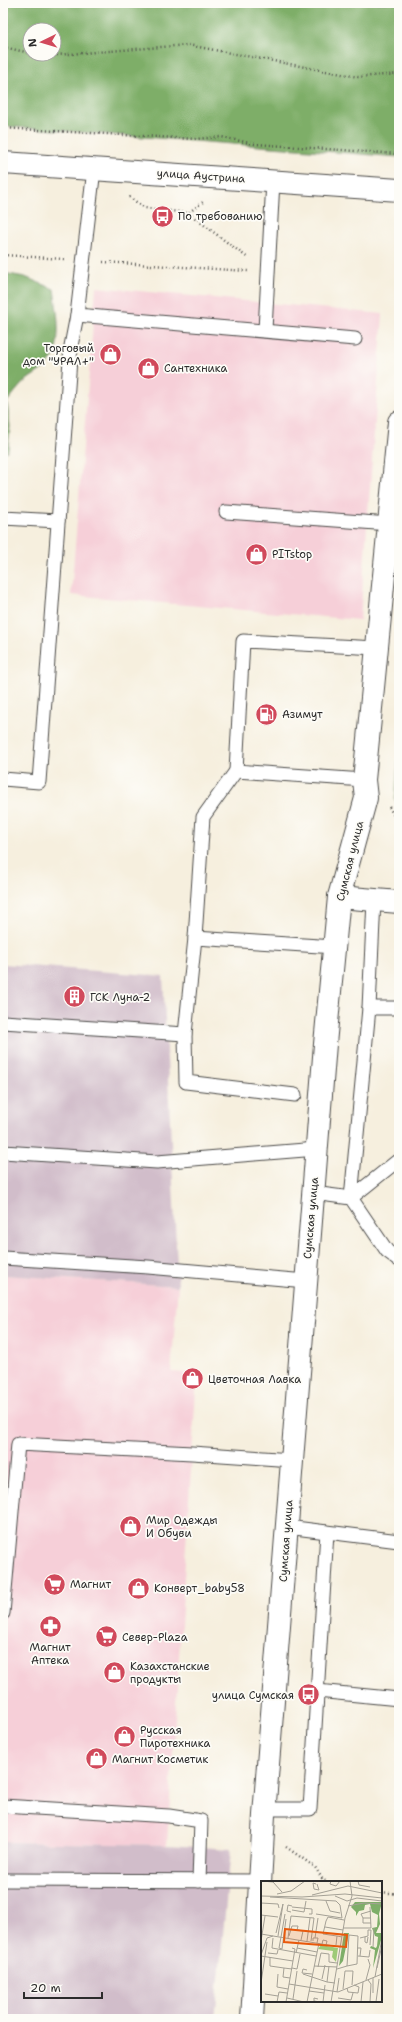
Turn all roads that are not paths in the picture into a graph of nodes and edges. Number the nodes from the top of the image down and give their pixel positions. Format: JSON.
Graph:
{"nodes":[{"id":1,"x":3,"y":163,"type":"edge"},
{"id":2,"x":94,"y":169,"type":"junction"},
{"id":3,"x":273,"y":181,"type":"junction"},
{"id":4,"x":399,"y":190,"type":"edge"},
{"id":5,"x":77,"y":315,"type":"junction"},
{"id":6,"x":265,"y":330,"type":"junction"},
{"id":7,"x":355,"y":339,"type":"dead end"},
{"id":8,"x":399,"y":422,"type":"edge"},
{"id":9,"x":226,"y":512,"type":"dead end"},
{"id":10,"x":3,"y":518,"type":"edge"},
{"id":11,"x":58,"y":521,"type":"junction"},
{"id":12,"x":390,"y":524,"type":"junction"},
{"id":13,"x":377,"y":648,"type":"junction"},
{"id":14,"x":236,"y":771,"type":"junction"},
{"id":15,"x":3,"y":779,"type":"edge"},
{"id":16,"x":364,"y":780,"type":"junction"},
{"id":17,"x":340,"y":897,"type":"junction"},
{"id":18,"x":374,"y":900,"type":"junction"},
{"id":19,"x":399,"y":902,"type":"edge"},
{"id":20,"x":195,"y":938,"type":"junction"},
{"id":21,"x":335,"y":947,"type":"junction"},
{"id":22,"x":369,"y":1008,"type":"junction"},
{"id":23,"x":399,"y":1008,"type":"edge"},
{"id":24,"x":3,"y":1022,"type":"edge"},
{"id":25,"x":185,"y":1034,"type":"junction"},
{"id":26,"x":295,"y":1095,"type":"dead end"},
{"id":27,"x":317,"y":1149,"type":"junction"},
{"id":28,"x":3,"y":1152,"type":"edge"},
{"id":29,"x":399,"y":1162,"type":"edge"},
{"id":30,"x":313,"y":1193,"type":"junction"},
{"id":31,"x":351,"y":1198,"type":"junction"},
{"id":32,"x":3,"y":1258,"type":"edge"},
{"id":33,"x":399,"y":1260,"type":"edge"},
{"id":34,"x":306,"y":1281,"type":"junction"},
{"id":35,"x":292,"y":1460,"type":"junction"},
{"id":36,"x":287,"y":1527,"type":"junction"},
{"id":37,"x":327,"y":1532,"type":"junction"},
{"id":38,"x":399,"y":1541,"type":"edge"},
{"id":39,"x":3,"y":1613,"type":"edge"},
{"id":40,"x":317,"y":1691,"type":"junction"},
{"id":41,"x":399,"y":1699,"type":"edge"},
{"id":42,"x":3,"y":1806,"type":"edge"},
{"id":43,"x":265,"y":1809,"type":"junction"},
{"id":44,"x":3,"y":1880,"type":"edge"},
{"id":45,"x":199,"y":1881,"type":"junction"},
{"id":46,"x":260,"y":1881,"type":"junction"},
{"id":47,"x":252,"y":2019,"type":"edge"}],
"edges":[{"from":1,"to":2,"type":"street","name":"улица Аустрина"},
{"from":2,"to":3,"type":"street","name":"улица Аустрина"},
{"from":2,"to":5,"type":"lane"},
{"from":3,"to":4,"type":"street","name":"улица Аустрина"},
{"from":3,"to":6,"type":"lane"},
{"from":5,"to":6,"type":"lane"},
{"from":5,"to":11,"type":"lane"},
{"from":6,"to":7,"type":"lane"},
{"from":8,"to":12,"type":"street","name":"Сумская улица"},
{"from":9,"to":12,"type":"lane"},
{"from":10,"to":11,"type":"lane"},
{"from":11,"to":15,"type":"lane"},
{"from":12,"to":13,"type":"street","name":"Сумская улица"},
{"from":13,"to":14,"type":"lane"},
{"from":13,"to":16,"type":"street","name":"Сумская улица"},
{"from":14,"to":16,"type":"lane"},
{"from":14,"to":20,"type":"lane"},
{"from":16,"to":17,"type":"street","name":"Сумская улица"},
{"from":17,"to":18,"type":"street"},
{"from":17,"to":21,"type":"street","name":"Сумская улица"},
{"from":18,"to":19,"type":"street"},
{"from":18,"to":22,"type":"lane"},
{"from":20,"to":21,"type":"lane"},
{"from":20,"to":25,"type":"lane"},
{"from":21,"to":27,"type":"street","name":"Сумская улица"},
{"from":22,"to":23,"type":"lane"},
{"from":22,"to":31,"type":"lane"},
{"from":24,"to":25,"type":"lane"},
{"from":25,"to":26,"type":"lane"},
{"from":27,"to":28,"type":"lane"},
{"from":27,"to":30,"type":"street","name":"Сумская улица"},
{"from":29,"to":31,"type":"lane"},
{"from":30,"to":31,"type":"lane"},
{"from":30,"to":34,"type":"street","name":"Сумская улица"},
{"from":31,"to":33,"type":"lane"},
{"from":32,"to":34,"type":"lane"},
{"from":34,"to":35,"type":"street","name":"Сумская улица"},
{"from":35,"to":36,"type":"street","name":"Сумская улица"},
{"from":35,"to":39,"type":"lane"},
{"from":36,"to":37,"type":"lane"},
{"from":36,"to":43,"type":"street","name":"Сумская улица"},
{"from":37,"to":38,"type":"lane"},
{"from":37,"to":40,"type":"lane"},
{"from":40,"to":41,"type":"lane"},
{"from":40,"to":43,"type":"lane"},
{"from":42,"to":45,"type":"lane"},
{"from":43,"to":46,"type":"street","name":"Сумская улица"},
{"from":44,"to":45,"type":"lane"},
{"from":45,"to":46,"type":"lane"},
{"from":46,"to":47,"type":"street","name":"Сумская улица"}]}
